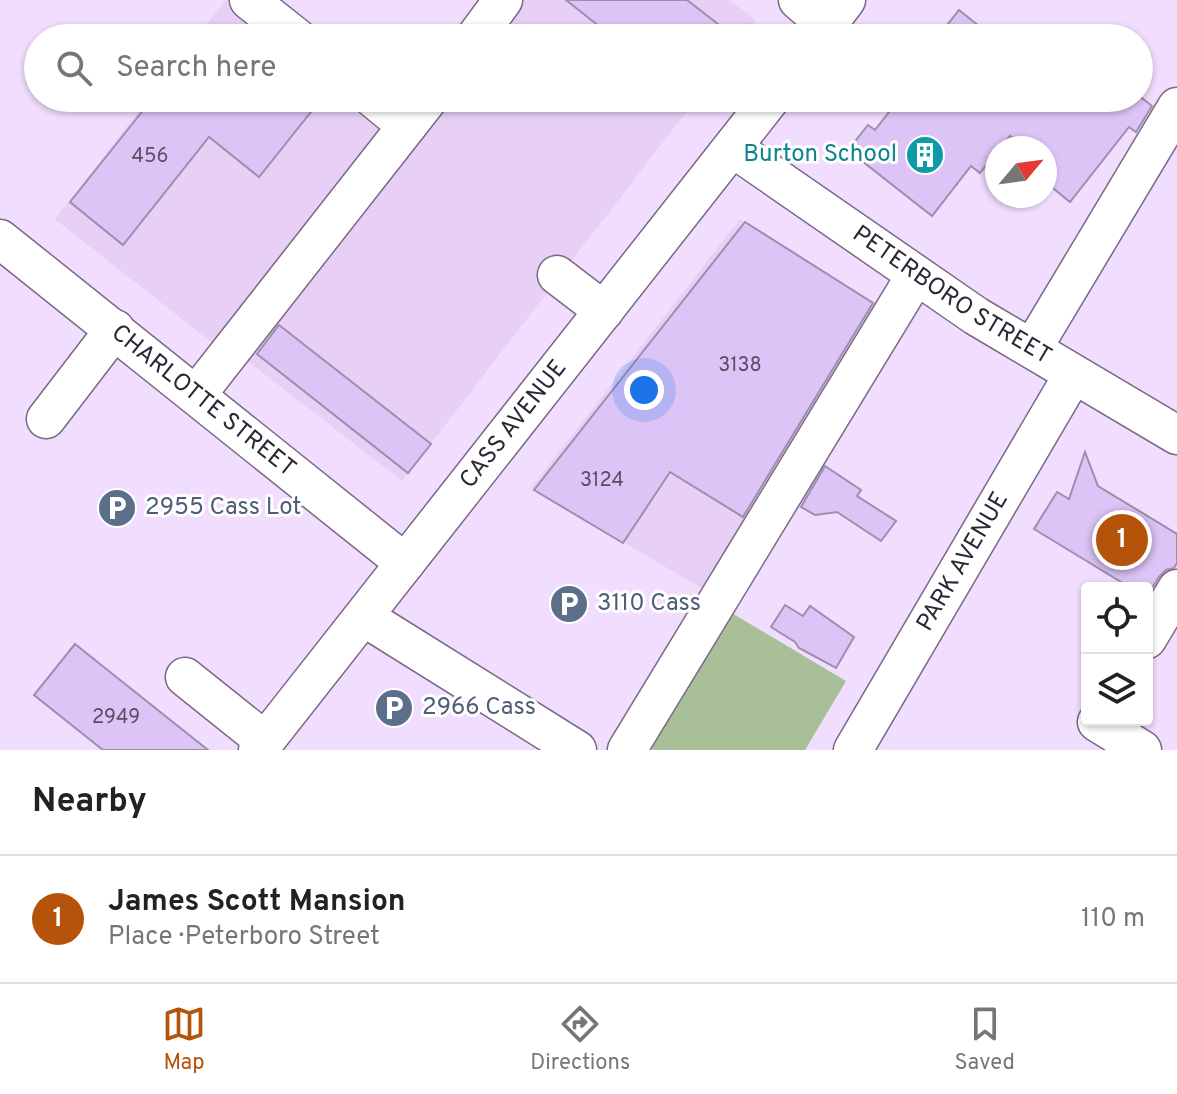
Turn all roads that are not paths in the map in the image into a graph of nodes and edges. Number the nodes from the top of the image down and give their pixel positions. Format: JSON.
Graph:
{"nodes":[{"id":1,"x":249,"y":0,"type":"edge"},
{"id":2,"x":503,"y":0,"type":"edge"},
{"id":3,"x":798,"y":0,"type":"edge"},
{"id":4,"x":830,"y":21,"type":"edge"},
{"id":5,"x":279,"y":24,"type":"edge"},
{"id":6,"x":485,"y":24,"type":"edge"},
{"id":7,"x":1177,"y":107,"type":"edge"},
{"id":8,"x":418,"y":112,"type":"edge"},
{"id":9,"x":760,"y":112,"type":"edge"},
{"id":10,"x":733,"y":148,"type":"junction"},
{"id":11,"x":0,"y":239,"type":"edge"},
{"id":12,"x":557,"y":275,"type":"dead end"},
{"id":13,"x":916,"y":275,"type":"junction"},
{"id":14,"x":604,"y":311,"type":"junction"},
{"id":15,"x":115,"y":329,"type":"junction"},
{"id":16,"x":1032,"y":349,"type":"junction"},
{"id":17,"x":1073,"y":375,"type":"junction"},
{"id":18,"x":197,"y":394,"type":"junction"},
{"id":19,"x":46,"y":419,"type":"dead end"},
{"id":20,"x":1177,"y":435,"type":"edge"},
{"id":21,"x":405,"y":563,"type":"junction"},
{"id":22,"x":1177,"y":589,"type":"edge"},
{"id":23,"x":364,"y":617,"type":"junction"},
{"id":24,"x":1153,"y":629,"type":"edge"},
{"id":25,"x":185,"y":677,"type":"dead end"},
{"id":26,"x":1092,"y":731,"type":"edge"},
{"id":27,"x":262,"y":745,"type":"edge"},
{"id":28,"x":577,"y":750,"type":"edge"},
{"id":29,"x":627,"y":750,"type":"edge"},
{"id":30,"x":853,"y":750,"type":"edge"},
{"id":31,"x":1142,"y":750,"type":"edge"}],
"edges":[{"from":1,"to":5,"type":"street"},
{"from":2,"to":6,"type":"street"},
{"from":3,"to":4,"type":"street"},
{"from":7,"to":16,"type":"street"},
{"from":8,"to":18,"type":"street"},
{"from":9,"to":10,"type":"street","name":"CASS AVENUE"},
{"from":10,"to":13,"type":"street","name":"PETERBORO STREET"},
{"from":10,"to":14,"type":"street","name":"CASS AVENUE"},
{"from":11,"to":15,"type":"street","name":"CHARLOTTE STREET"},
{"from":12,"to":14,"type":"street"},
{"from":13,"to":16,"type":"street","name":"PETERBORO STREET"},
{"from":13,"to":29,"type":"street"},
{"from":14,"to":21,"type":"street","name":"CASS AVENUE"},
{"from":15,"to":18,"type":"street","name":"CHARLOTTE STREET"},
{"from":15,"to":19,"type":"street"},
{"from":16,"to":17,"type":"street","name":"PETERBORO STREET"},
{"from":17,"to":20,"type":"street","name":"PETERBORO STREET"},
{"from":17,"to":30,"type":"street","name":"PARK AVENUE"},
{"from":18,"to":21,"type":"street","name":"CHARLOTTE STREET"},
{"from":21,"to":23,"type":"street","name":"CASS AVENUE"},
{"from":22,"to":24,"type":"street"},
{"from":23,"to":27,"type":"street","name":"CASS AVENUE"},
{"from":23,"to":28,"type":"street"},
{"from":25,"to":27,"type":"street"},
{"from":26,"to":31,"type":"street"}]}
